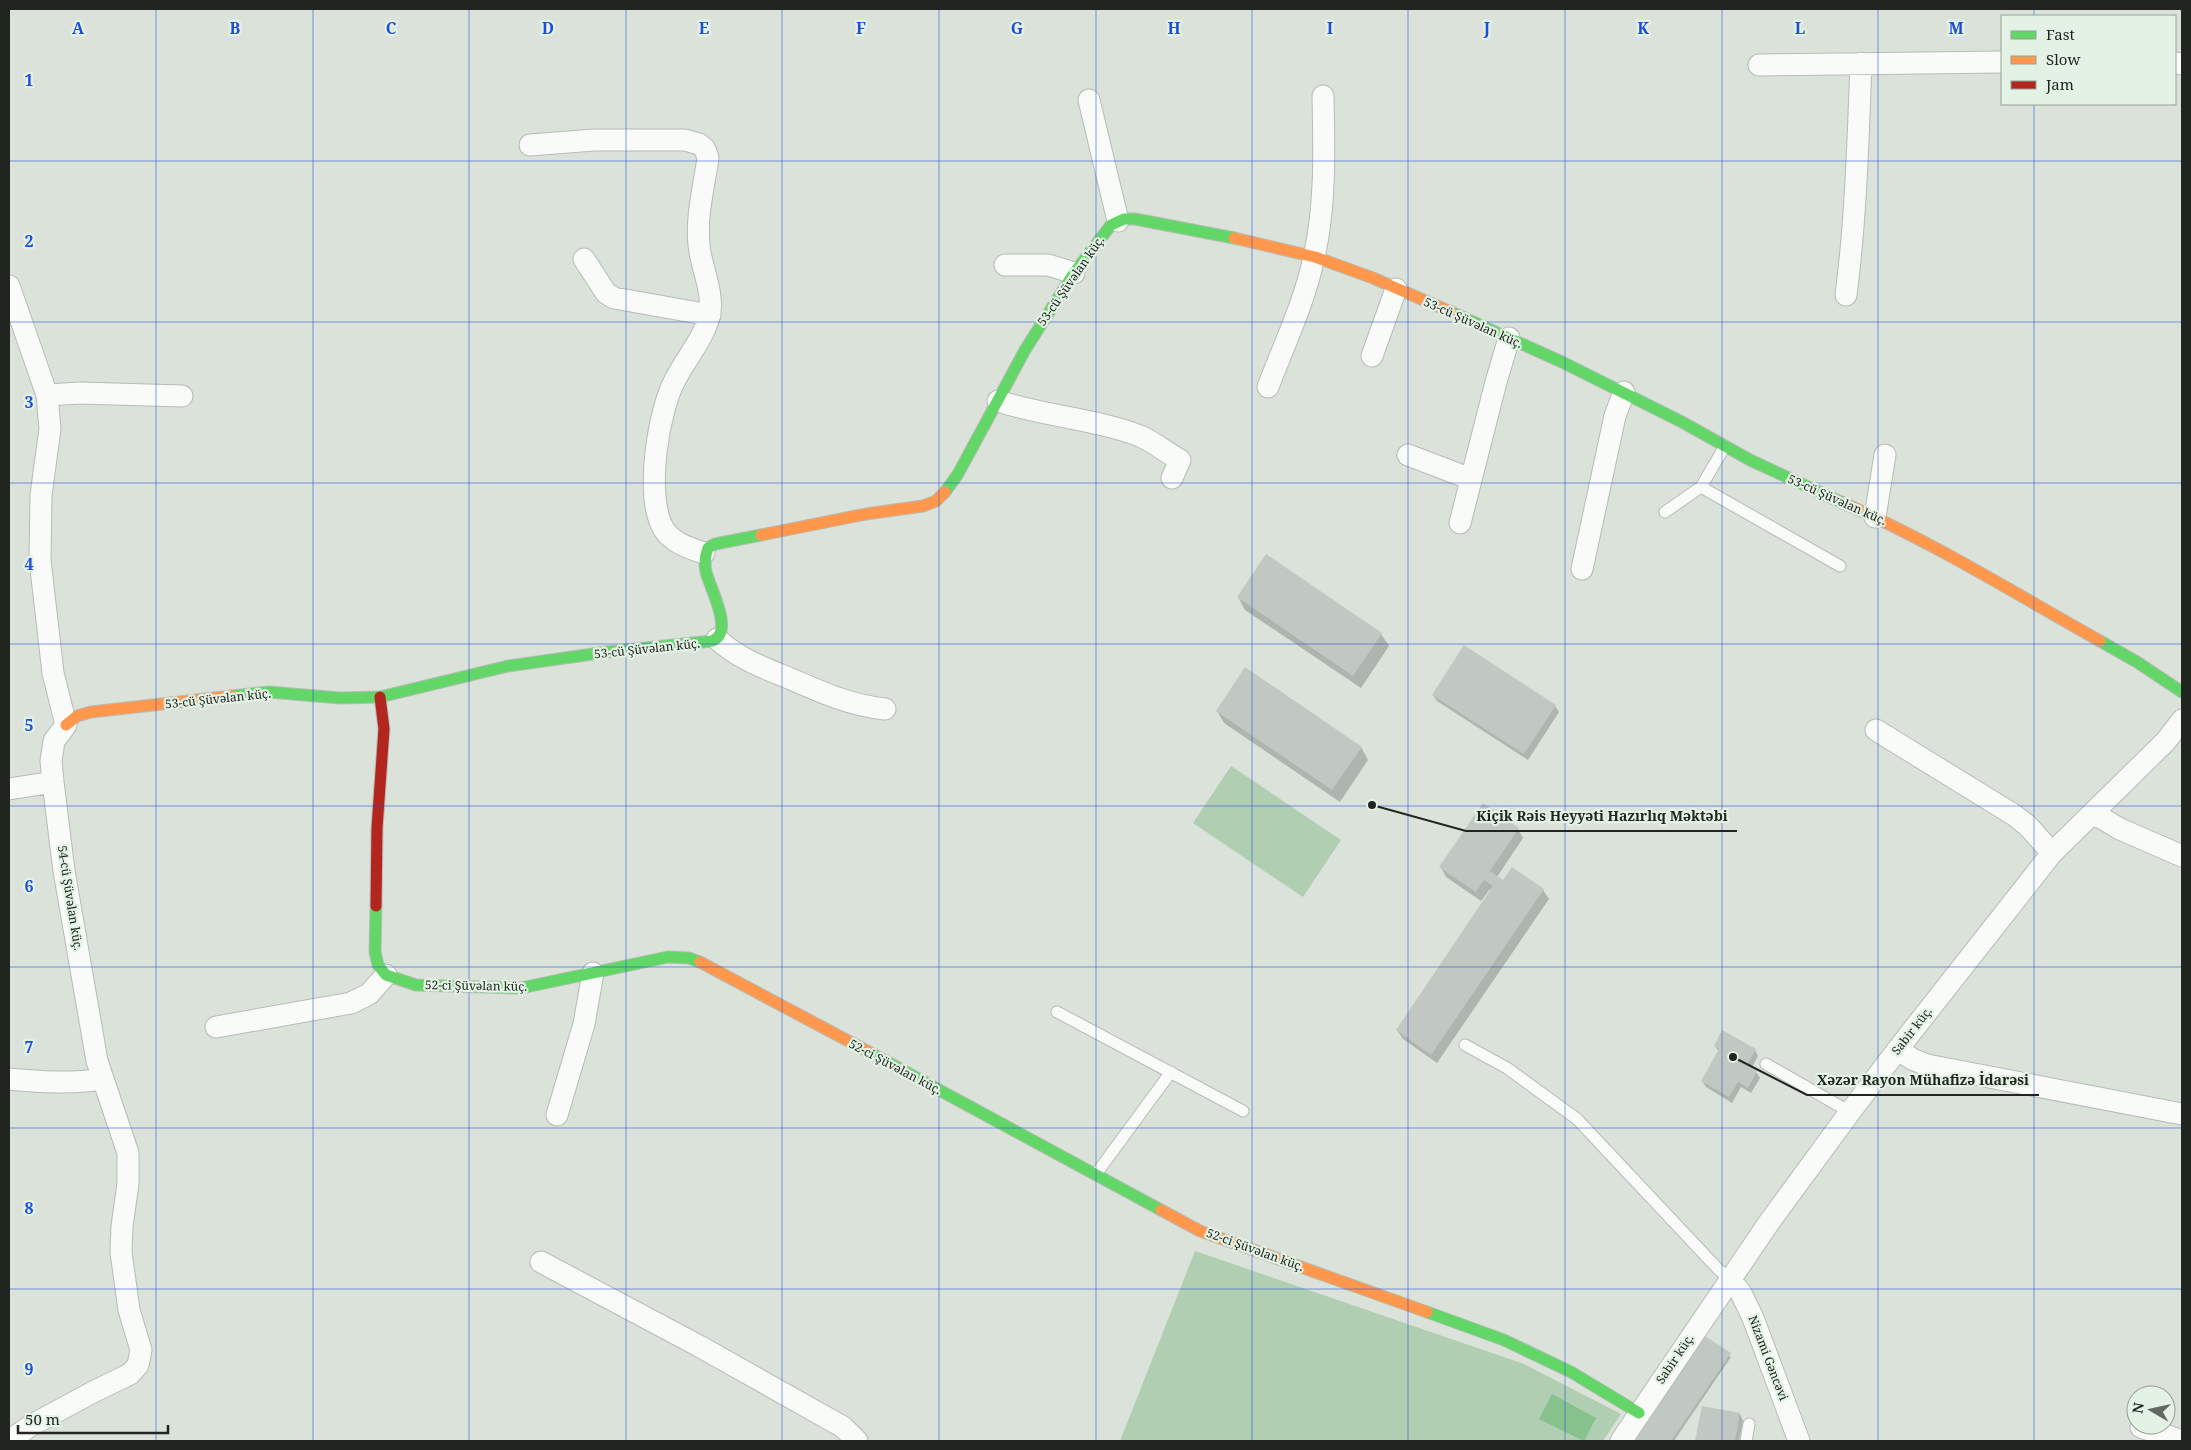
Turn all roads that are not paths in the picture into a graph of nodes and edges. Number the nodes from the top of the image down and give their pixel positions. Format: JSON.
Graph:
{"nodes":[{"id":1,"x":2001,"y":62,"type":"edge"},
{"id":2,"x":1861,"y":63,"type":"junction"},
{"id":3,"x":1759,"y":65,"type":"dead end"},
{"id":4,"x":1323,"y":96,"type":"dead end"},
{"id":5,"x":1089,"y":100,"type":"dead end"},
{"id":6,"x":530,"y":146,"type":"dead end"},
{"id":7,"x":1118,"y":221,"type":"junction"},
{"id":8,"x":1314,"y":257,"type":"junction"},
{"id":9,"x":584,"y":259,"type":"dead end"},
{"id":10,"x":1005,"y":265,"type":"dead end"},
{"id":11,"x":1074,"y":274,"type":"junction"},
{"id":12,"x":9,"y":286,"type":"edge"},
{"id":13,"x":1396,"y":289,"type":"junction"},
{"id":14,"x":1846,"y":295,"type":"dead end"},
{"id":15,"x":710,"y":314,"type":"junction"},
{"id":16,"x":1509,"y":338,"type":"junction"},
{"id":17,"x":1372,"y":356,"type":"dead end"},
{"id":18,"x":1268,"y":387,"type":"dead end"},
{"id":19,"x":1624,"y":392,"type":"junction"},
{"id":20,"x":46,"y":395,"type":"junction"},
{"id":21,"x":182,"y":396,"type":"dead end"},
{"id":22,"x":998,"y":401,"type":"junction"},
{"id":23,"x":1725,"y":446,"type":"junction"},
{"id":24,"x":1408,"y":455,"type":"dead end"},
{"id":25,"x":1885,"y":455,"type":"dead end"},
{"id":26,"x":1172,"y":478,"type":"dead end"},
{"id":27,"x":1471,"y":479,"type":"junction"},
{"id":28,"x":1701,"y":487,"type":"junction"},
{"id":29,"x":1666,"y":512,"type":"dead end"},
{"id":30,"x":1875,"y":517,"type":"junction"},
{"id":31,"x":1460,"y":523,"type":"dead end"},
{"id":32,"x":704,"y":553,"type":"junction"},
{"id":33,"x":1840,"y":566,"type":"dead end"},
{"id":34,"x":1582,"y":569,"type":"dead end"},
{"id":35,"x":717,"y":639,"type":"junction"},
{"id":36,"x":2182,"y":692,"type":"edge"},
{"id":37,"x":380,"y":697,"type":"junction"},
{"id":38,"x":885,"y":708,"type":"dead end"},
{"id":39,"x":2182,"y":720,"type":"edge"},
{"id":40,"x":66,"y":724,"type":"junction"},
{"id":41,"x":1876,"y":730,"type":"dead end"},
{"id":42,"x":52,"y":782,"type":"junction"},
{"id":43,"x":9,"y":789,"type":"edge"},
{"id":44,"x":2093,"y":813,"type":"junction"},
{"id":45,"x":2052,"y":853,"type":"junction"},
{"id":46,"x":2182,"y":856,"type":"edge"},
{"id":47,"x":593,"y":974,"type":"junction"},
{"id":48,"x":386,"y":975,"type":"junction"},
{"id":49,"x":1057,"y":1012,"type":"dead end"},
{"id":50,"x":216,"y":1027,"type":"dead end"},
{"id":51,"x":1465,"y":1045,"type":"dead end"},
{"id":52,"x":1898,"y":1050,"type":"junction"},
{"id":53,"x":1766,"y":1064,"type":"dead end"},
{"id":54,"x":1171,"y":1072,"type":"junction"},
{"id":55,"x":102,"y":1078,"type":"junction"},
{"id":56,"x":9,"y":1079,"type":"edge"},
{"id":57,"x":1243,"y":1110,"type":"dead end"},
{"id":58,"x":1850,"y":1112,"type":"junction"},
{"id":59,"x":557,"y":1114,"type":"dead end"},
{"id":60,"x":2182,"y":1114,"type":"edge"},
{"id":61,"x":1096,"y":1174,"type":"junction"},
{"id":62,"x":541,"y":1262,"type":"dead end"},
{"id":63,"x":1730,"y":1279,"type":"junction"},
{"id":64,"x":1639,"y":1412,"type":"junction"},
{"id":65,"x":1749,"y":1424,"type":"dead end"},
{"id":66,"x":2164,"y":1435,"type":"edge"},
{"id":67,"x":9,"y":1441,"type":"edge"},
{"id":68,"x":857,"y":1441,"type":"edge"},
{"id":69,"x":1620,"y":1441,"type":"edge"},
{"id":70,"x":1746,"y":1441,"type":"edge"},
{"id":71,"x":1799,"y":1441,"type":"edge"},
{"id":72,"x":2182,"y":1441,"type":"edge"}],
"edges":[{"from":1,"to":2,"type":"street"},
{"from":2,"to":3,"type":"street"},
{"from":2,"to":14,"type":"street"},
{"from":4,"to":8,"type":"street"},
{"from":5,"to":7,"type":"street"},
{"from":6,"to":15,"type":"street"},
{"from":7,"to":8,"type":"street","name":"53-cü Şüvəlan küç."},
{"from":7,"to":11,"type":"street","name":"53-cü Şüvəlan küç."},
{"from":8,"to":13,"type":"street","name":"53-cü Şüvəlan küç."},
{"from":8,"to":18,"type":"street"},
{"from":9,"to":15,"type":"street"},
{"from":10,"to":11,"type":"street"},
{"from":11,"to":22,"type":"street","name":"53-cü Şüvəlan küç."},
{"from":12,"to":20,"type":"street"},
{"from":13,"to":16,"type":"street","name":"53-cü Şüvəlan küç."},
{"from":13,"to":17,"type":"street"},
{"from":15,"to":32,"type":"street"},
{"from":16,"to":19,"type":"street","name":"53-cü Şüvəlan küç."},
{"from":16,"to":27,"type":"street"},
{"from":19,"to":23,"type":"street","name":"53-cü Şüvəlan küç."},
{"from":19,"to":34,"type":"street"},
{"from":20,"to":21,"type":"street"},
{"from":20,"to":40,"type":"street"},
{"from":22,"to":26,"type":"street"},
{"from":22,"to":32,"type":"street","name":"53-cü Şüvəlan küç."},
{"from":23,"to":28,"type":"lane"},
{"from":23,"to":30,"type":"street","name":"53-cü Şüvəlan küç."},
{"from":24,"to":27,"type":"street"},
{"from":25,"to":30,"type":"street"},
{"from":27,"to":31,"type":"street"},
{"from":28,"to":29,"type":"lane"},
{"from":28,"to":33,"type":"lane"},
{"from":30,"to":36,"type":"street","name":"53-cü Şüvəlan küç."},
{"from":32,"to":35,"type":"street","name":"53-cü Şüvəlan küç."},
{"from":35,"to":37,"type":"street","name":"53-cü Şüvəlan küç."},
{"from":35,"to":38,"type":"street"},
{"from":37,"to":40,"type":"street","name":"53-cü Şüvəlan küç."},
{"from":37,"to":48,"type":"street"},
{"from":39,"to":44,"type":"street","name":"Sabir küç."},
{"from":40,"to":42,"type":"street","name":"54-cü Şüvəlan küç."},
{"from":41,"to":45,"type":"street"},
{"from":42,"to":43,"type":"street"},
{"from":42,"to":55,"type":"street","name":"54-cü Şüvəlan küç."},
{"from":44,"to":45,"type":"street","name":"Sabir küç."},
{"from":44,"to":46,"type":"street"},
{"from":45,"to":52,"type":"street","name":"Sabir küç."},
{"from":47,"to":48,"type":"street","name":"52-ci Şüvəlan küç."},
{"from":47,"to":59,"type":"street"},
{"from":47,"to":61,"type":"street","name":"52-ci Şüvəlan küç."},
{"from":48,"to":50,"type":"street"},
{"from":49,"to":54,"type":"lane"},
{"from":51,"to":63,"type":"lane"},
{"from":52,"to":58,"type":"street","name":"Sabir küç."},
{"from":52,"to":60,"type":"street"},
{"from":53,"to":58,"type":"lane"},
{"from":54,"to":57,"type":"lane"},
{"from":54,"to":61,"type":"lane"},
{"from":55,"to":56,"type":"street"},
{"from":55,"to":67,"type":"street","name":"54-cü Şüvəlan küç."},
{"from":58,"to":63,"type":"street","name":"Sabir küç."},
{"from":61,"to":64,"type":"street","name":"52-ci Şüvəlan küç."},
{"from":62,"to":68,"type":"street"},
{"from":63,"to":64,"type":"street","name":"Sabir küç."},
{"from":63,"to":71,"type":"street","name":"Nizami Gəncəvi"},
{"from":64,"to":69,"type":"street","name":"Sabir küç."},
{"from":65,"to":70,"type":"lane"},
{"from":66,"to":72,"type":"street"}]}
